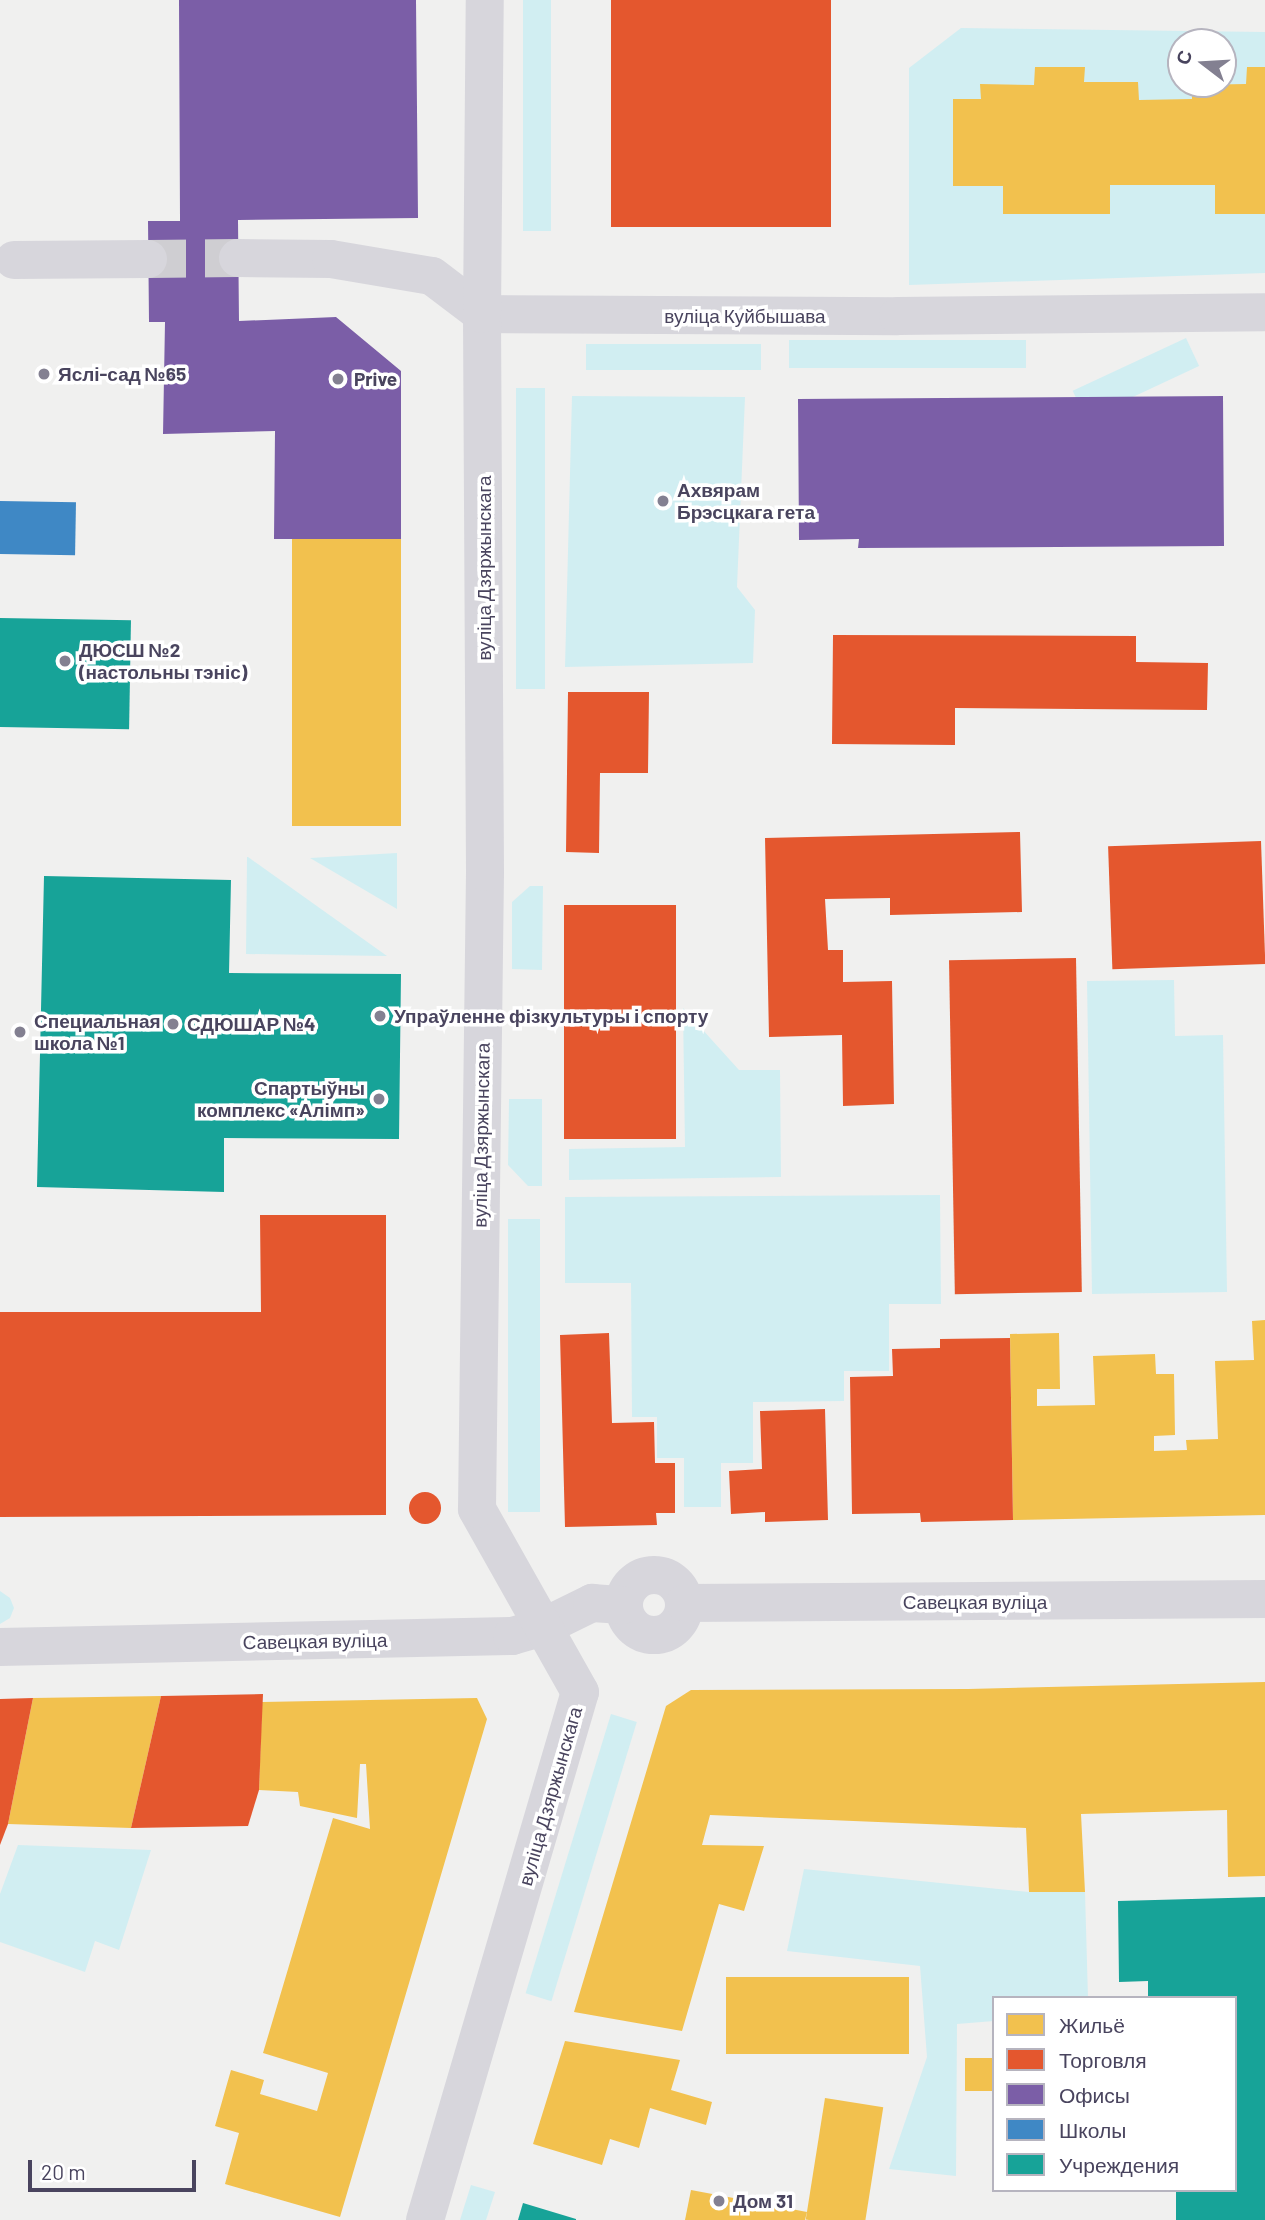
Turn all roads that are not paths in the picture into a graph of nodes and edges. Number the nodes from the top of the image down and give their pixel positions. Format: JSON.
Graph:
{"nodes":[{"id":1,"x":485,"y":0,"type":"edge"},
{"id":2,"x":148,"y":258,"type":"tunnel mouth"},
{"id":3,"x":238,"y":258,"type":"tunnel mouth"},
{"id":4,"x":14,"y":260,"type":"dead end"},
{"id":5,"x":1265,"y":312,"type":"edge"},
{"id":6,"x":482,"y":314,"type":"junction"},
{"id":7,"x":1265,"y":1599,"type":"edge"},
{"id":8,"x":543,"y":1627,"type":"junction"},
{"id":9,"x":0,"y":1647,"type":"edge"},
{"id":10,"x":425,"y":2220,"type":"edge"}],
"edges":[{"from":1,"to":6,"type":"street","name":"вуліца Дзяржынскага"},
{"from":2,"to":4,"type":"street"},
{"from":3,"to":6,"type":"street"},
{"from":5,"to":6,"type":"street","name":"вуліца Куйбышава"},
{"from":6,"to":8,"type":"street","name":"вуліца Дзяржынскага"},
{"from":7,"to":8,"type":"street","name":"Савецкая вуліца"},
{"from":8,"to":9,"type":"street","name":"Савецкая вуліца"},
{"from":8,"to":10,"type":"street","name":"вуліца Дзяржынскага"}]}
